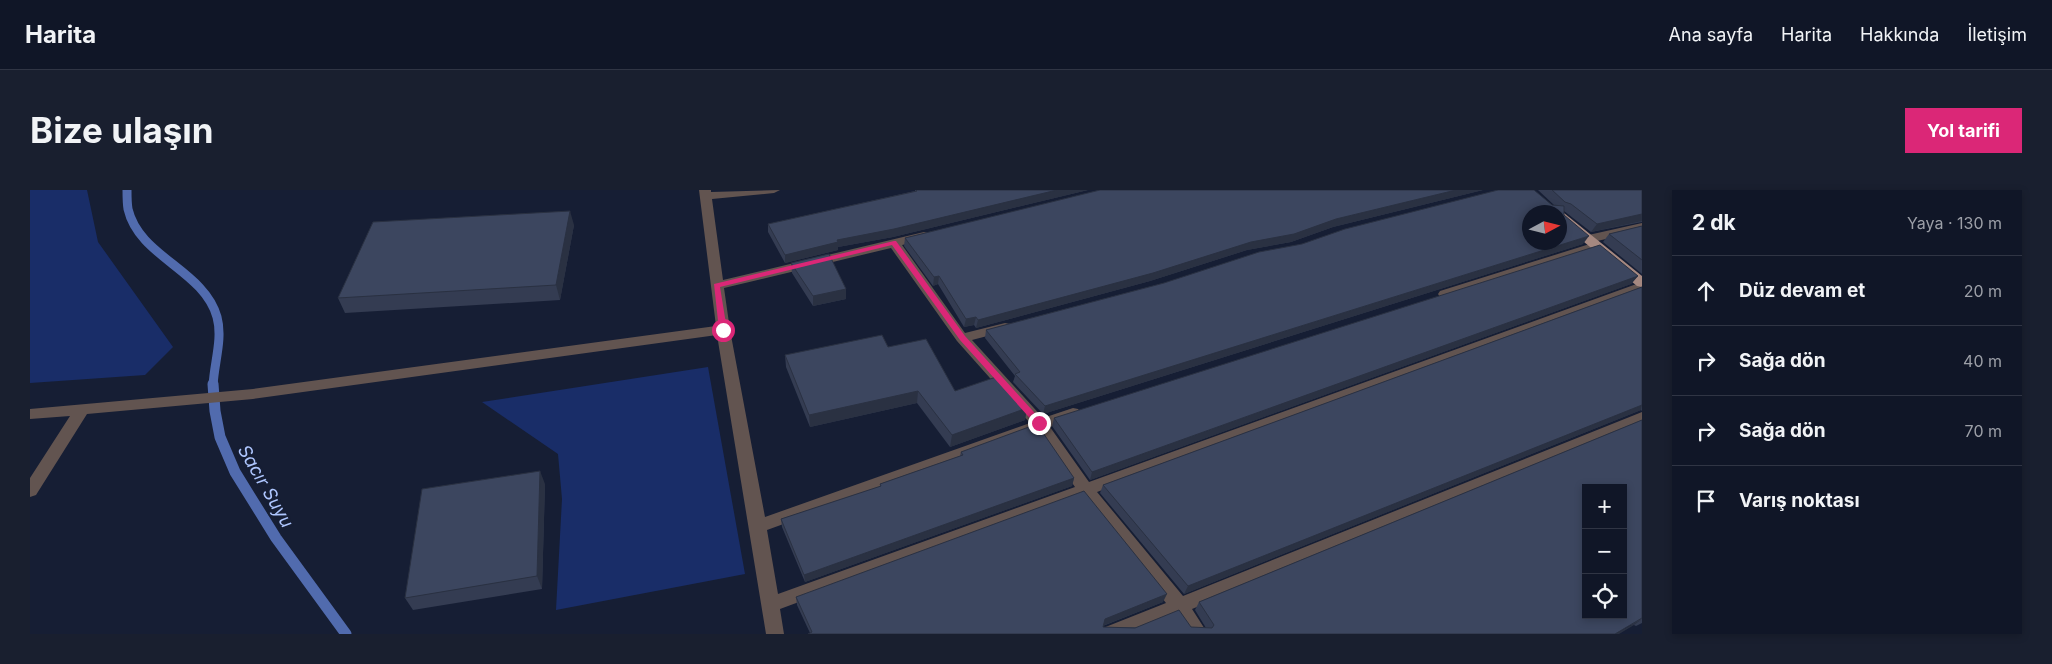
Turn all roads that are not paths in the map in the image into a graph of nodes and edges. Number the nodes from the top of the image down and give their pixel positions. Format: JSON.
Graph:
{"nodes":[{"id":1,"x":774,"y":190,"type":"edge"},
{"id":2,"x":705,"y":193,"type":"edge"},
{"id":3,"x":1567,"y":222,"type":"edge"},
{"id":4,"x":1642,"y":227,"type":"edge"},
{"id":5,"x":931,"y":234,"type":"edge"},
{"id":6,"x":894,"y":243,"type":"junction"},
{"id":7,"x":1592,"y":243,"type":"junction"},
{"id":8,"x":1642,"y":284,"type":"edge"},
{"id":9,"x":716,"y":286,"type":"junction"},
{"id":10,"x":1435,"y":297,"type":"edge"},
{"id":11,"x":1018,"y":323,"type":"edge"},
{"id":12,"x":723,"y":330,"type":"junction"},
{"id":13,"x":962,"y":338,"type":"junction"},
{"id":14,"x":1086,"y":408,"type":"edge"},
{"id":15,"x":82,"y":410,"type":"junction"},
{"id":16,"x":30,"y":414,"type":"edge"},
{"id":17,"x":1642,"y":417,"type":"edge"},
{"id":18,"x":1039,"y":423,"type":"junction"},
{"id":19,"x":1085,"y":489,"type":"junction"},
{"id":20,"x":30,"y":491,"type":"edge"},
{"id":21,"x":758,"y":526,"type":"junction"},
{"id":22,"x":770,"y":605,"type":"junction"},
{"id":23,"x":1179,"y":605,"type":"junction"},
{"id":24,"x":775,"y":634,"type":"edge"},
{"id":25,"x":1110,"y":634,"type":"edge"},
{"id":26,"x":1199,"y":634,"type":"edge"}],
"edges":[{"from":1,"to":2,"type":"street"},
{"from":2,"to":9,"type":"street"},
{"from":3,"to":7,"type":"main road"},
{"from":4,"to":7,"type":"street"},
{"from":5,"to":6,"type":"street"},
{"from":6,"to":9,"type":"street"},
{"from":6,"to":13,"type":"street"},
{"from":7,"to":8,"type":"main road"},
{"from":7,"to":10,"type":"street"},
{"from":8,"to":19,"type":"street"},
{"from":9,"to":12,"type":"street"},
{"from":11,"to":13,"type":"street"},
{"from":12,"to":15,"type":"street"},
{"from":12,"to":21,"type":"street"},
{"from":13,"to":18,"type":"street"},
{"from":14,"to":18,"type":"street"},
{"from":15,"to":16,"type":"street"},
{"from":15,"to":20,"type":"street"},
{"from":17,"to":23,"type":"street"},
{"from":18,"to":19,"type":"street"},
{"from":18,"to":21,"type":"street"},
{"from":19,"to":22,"type":"street"},
{"from":19,"to":23,"type":"street"},
{"from":21,"to":22,"type":"street"},
{"from":22,"to":24,"type":"street"},
{"from":23,"to":25,"type":"street"},
{"from":23,"to":26,"type":"street"}]}
